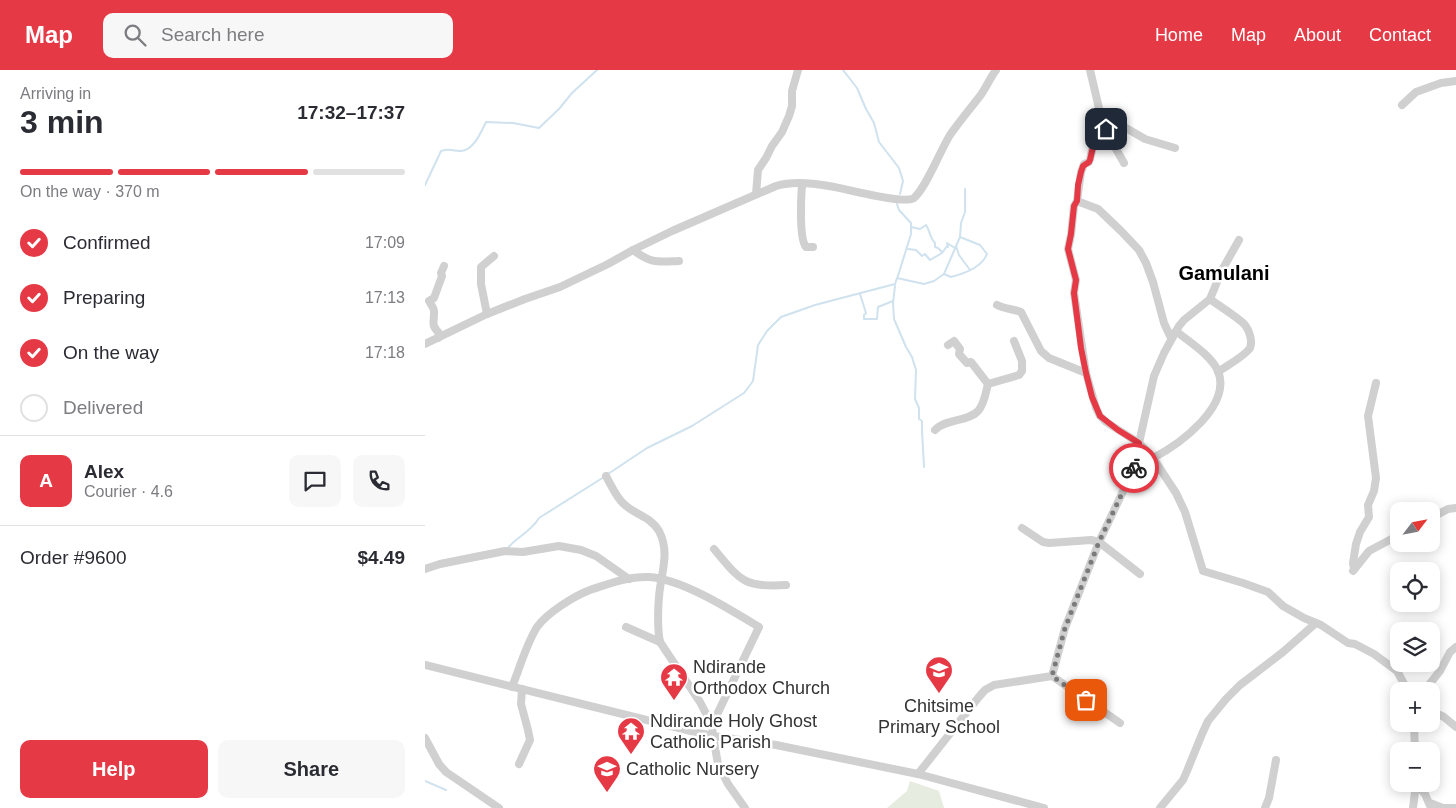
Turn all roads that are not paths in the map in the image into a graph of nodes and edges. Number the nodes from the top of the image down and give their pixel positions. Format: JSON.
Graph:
{"nodes":[{"id":1,"x":798,"y":70,"type":"edge"},
{"id":2,"x":996,"y":70,"type":"edge"},
{"id":3,"x":1090,"y":70,"type":"edge"},
{"id":4,"x":1456,"y":81,"type":"edge"},
{"id":5,"x":1402,"y":105,"type":"dead end"},
{"id":6,"x":1102,"y":121,"type":"junction"},
{"id":7,"x":1107,"y":133,"type":"junction"},
{"id":8,"x":1175,"y":148,"type":"dead end"},
{"id":9,"x":1124,"y":163,"type":"dead end"},
{"id":10,"x":801,"y":184,"type":"junction"},
{"id":11,"x":756,"y":194,"type":"junction"},
{"id":12,"x":1077,"y":201,"type":"junction"},
{"id":13,"x":1239,"y":240,"type":"dead end"},
{"id":14,"x":813,"y":247,"type":"dead end"},
{"id":15,"x":633,"y":250,"type":"junction"},
{"id":16,"x":494,"y":256,"type":"dead end"},
{"id":17,"x":679,"y":261,"type":"dead end"},
{"id":18,"x":444,"y":266,"type":"dead end"},
{"id":19,"x":1210,"y":299,"type":"junction"},
{"id":20,"x":997,"y":305,"type":"dead end"},
{"id":21,"x":487,"y":314,"type":"junction"},
{"id":22,"x":1176,"y":331,"type":"junction"},
{"id":23,"x":438,"y":338,"type":"junction"},
{"id":24,"x":1171,"y":338,"type":"junction"},
{"id":25,"x":1014,"y":341,"type":"dead end"},
{"id":26,"x":425,"y":344,"type":"edge"},
{"id":27,"x":948,"y":345,"type":"dead end"},
{"id":28,"x":1218,"y":372,"type":"junction"},
{"id":29,"x":1086,"y":373,"type":"junction"},
{"id":30,"x":1376,"y":383,"type":"dead end"},
{"id":31,"x":988,"y":384,"type":"junction"},
{"id":32,"x":935,"y":430,"type":"dead end"},
{"id":33,"x":1139,"y":443,"type":"junction"},
{"id":34,"x":1153,"y":458,"type":"junction"},
{"id":35,"x":605,"y":476,"type":"dead end"},
{"id":36,"x":1456,"y":508,"type":"edge"},
{"id":37,"x":1440,"y":513,"type":"edge"},
{"id":38,"x":1022,"y":528,"type":"dead end"},
{"id":39,"x":1390,"y":540,"type":"edge"},
{"id":40,"x":1099,"y":542,"type":"junction"},
{"id":41,"x":714,"y":549,"type":"dead end"},
{"id":42,"x":425,"y":569,"type":"edge"},
{"id":43,"x":1140,"y":574,"type":"dead end"},
{"id":44,"x":662,"y":578,"type":"junction"},
{"id":45,"x":629,"y":579,"type":"junction"},
{"id":46,"x":786,"y":585,"type":"dead end"},
{"id":47,"x":1316,"y":623,"type":"junction"},
{"id":48,"x":625,"y":627,"type":"dead end"},
{"id":49,"x":660,"y":642,"type":"junction"},
{"id":50,"x":1456,"y":646,"type":"edge"},
{"id":51,"x":425,"y":665,"type":"edge"},
{"id":52,"x":1052,"y":676,"type":"junction"},
{"id":53,"x":1403,"y":682,"type":"edge"},
{"id":54,"x":1431,"y":682,"type":"edge"},
{"id":55,"x":512,"y":687,"type":"junction"},
{"id":56,"x":522,"y":690,"type":"junction"},
{"id":57,"x":1440,"y":715,"type":"edge"},
{"id":58,"x":1120,"y":723,"type":"dead end"},
{"id":59,"x":712,"y":725,"type":"junction"},
{"id":60,"x":1456,"y":727,"type":"edge"},
{"id":61,"x":713,"y":736,"type":"junction"},
{"id":62,"x":425,"y":738,"type":"edge"},
{"id":63,"x":1276,"y":760,"type":"dead end"},
{"id":64,"x":519,"y":764,"type":"dead end"},
{"id":65,"x":918,"y":774,"type":"junction"},
{"id":66,"x":1415,"y":792,"type":"edge"},
{"id":67,"x":1423,"y":792,"type":"edge"},
{"id":68,"x":1431,"y":806,"type":"edge"},
{"id":69,"x":499,"y":808,"type":"edge"},
{"id":70,"x":745,"y":808,"type":"edge"},
{"id":71,"x":1044,"y":808,"type":"edge"},
{"id":72,"x":1160,"y":808,"type":"edge"},
{"id":73,"x":1265,"y":808,"type":"edge"},
{"id":74,"x":1413,"y":808,"type":"edge"},
{"id":75,"x":1444,"y":808,"type":"edge"},
{"id":76,"x":1456,"y":808,"type":"edge"}],
"edges":[{"from":1,"to":11,"type":"street"},
{"from":2,"to":10,"type":"street"},
{"from":3,"to":6,"type":"street"},
{"from":4,"to":5,"type":"street"},
{"from":6,"to":7,"type":"street"},
{"from":6,"to":8,"type":"street"},
{"from":7,"to":9,"type":"street"},
{"from":7,"to":12,"type":"street"},
{"from":10,"to":11,"type":"street"},
{"from":10,"to":14,"type":"street"},
{"from":11,"to":15,"type":"street"},
{"from":12,"to":24,"type":"street"},
{"from":12,"to":29,"type":"street"},
{"from":13,"to":19,"type":"street"},
{"from":15,"to":17,"type":"street"},
{"from":15,"to":21,"type":"street"},
{"from":16,"to":21,"type":"street"},
{"from":18,"to":23,"type":"street"},
{"from":19,"to":22,"type":"street"},
{"from":19,"to":28,"type":"street"},
{"from":20,"to":29,"type":"street"},
{"from":21,"to":23,"type":"street"},
{"from":22,"to":24,"type":"street"},
{"from":22,"to":28,"type":"street"},
{"from":23,"to":26,"type":"street"},
{"from":24,"to":33,"type":"street"},
{"from":25,"to":31,"type":"street"},
{"from":27,"to":31,"type":"street"},
{"from":28,"to":34,"type":"street"},
{"from":29,"to":33,"type":"street"},
{"from":30,"to":39,"type":"street"},
{"from":31,"to":32,"type":"street"},
{"from":33,"to":34,"type":"street"},
{"from":33,"to":40,"type":"street"},
{"from":34,"to":47,"type":"street"},
{"from":35,"to":44,"type":"street"},
{"from":36,"to":37,"type":"street"},
{"from":38,"to":40,"type":"street"},
{"from":40,"to":43,"type":"street"},
{"from":40,"to":52,"type":"street"},
{"from":41,"to":46,"type":"street"},
{"from":42,"to":45,"type":"street"},
{"from":44,"to":45,"type":"street"},
{"from":44,"to":49,"type":"street"},
{"from":44,"to":59,"type":"street"},
{"from":45,"to":55,"type":"street"},
{"from":47,"to":53,"type":"street"},
{"from":47,"to":72,"type":"street"},
{"from":48,"to":49,"type":"street"},
{"from":49,"to":59,"type":"street"},
{"from":50,"to":54,"type":"street"},
{"from":51,"to":55,"type":"street"},
{"from":52,"to":58,"type":"street"},
{"from":52,"to":65,"type":"street"},
{"from":55,"to":56,"type":"street"},
{"from":56,"to":61,"type":"street"},
{"from":56,"to":64,"type":"street"},
{"from":57,"to":60,"type":"street"},
{"from":59,"to":61,"type":"street"},
{"from":61,"to":65,"type":"street"},
{"from":61,"to":70,"type":"street"},
{"from":62,"to":69,"type":"street"},
{"from":63,"to":73,"type":"street"},
{"from":65,"to":71,"type":"street"},
{"from":66,"to":74,"type":"street"},
{"from":67,"to":68,"type":"street"},
{"from":68,"to":75,"type":"street"},
{"from":75,"to":76,"type":"street"}]}
